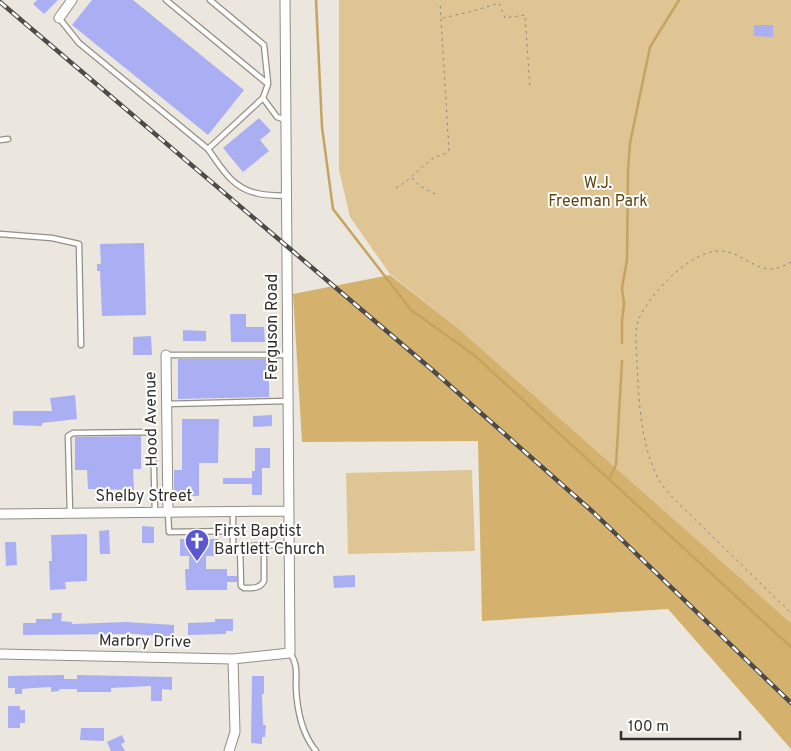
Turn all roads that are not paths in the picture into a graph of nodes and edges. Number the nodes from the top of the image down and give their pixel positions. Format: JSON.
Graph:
{"nodes":[{"id":1,"x":72,"y":0,"type":"edge"},
{"id":2,"x":166,"y":0,"type":"edge"},
{"id":3,"x":210,"y":0,"type":"edge"},
{"id":4,"x":285,"y":0,"type":"edge"},
{"id":5,"x":59,"y":18,"type":"joint"},
{"id":6,"x":268,"y":84,"type":"junction"},
{"id":7,"x":263,"y":98,"type":"junction"},
{"id":8,"x":286,"y":120,"type":"junction"},
{"id":9,"x":8,"y":139,"type":"dead end"},
{"id":10,"x":0,"y":140,"type":"edge"},
{"id":11,"x":208,"y":149,"type":"junction"},
{"id":12,"x":287,"y":196,"type":"junction"},
{"id":13,"x":0,"y":234,"type":"edge"},
{"id":14,"x":82,"y":345,"type":"dead end"},
{"id":15,"x":166,"y":355,"type":"joint"},
{"id":16,"x":288,"y":355,"type":"junction"},
{"id":17,"x":288,"y":401,"type":"junction"},
{"id":18,"x":166,"y":404,"type":"junction"},
{"id":19,"x":288,"y":511,"type":"junction"},
{"id":20,"x":155,"y":512,"type":"junction"},
{"id":21,"x":168,"y":512,"type":"junction"},
{"id":22,"x":233,"y":512,"type":"junction"},
{"id":23,"x":70,"y":513,"type":"junction"},
{"id":24,"x":0,"y":514,"type":"edge"},
{"id":25,"x":233,"y":531,"type":"junction"},
{"id":26,"x":289,"y":544,"type":"junction"},
{"id":27,"x":264,"y":546,"type":"junction"},
{"id":28,"x":240,"y":547,"type":"junction"},
{"id":29,"x":290,"y":653,"type":"junction"},
{"id":30,"x":0,"y":654,"type":"edge"},
{"id":31,"x":233,"y":659,"type":"junction"},
{"id":32,"x":229,"y":751,"type":"edge"},
{"id":33,"x":316,"y":751,"type":"edge"}],
"edges":[{"from":1,"to":5,"type":"street"},
{"from":2,"to":6,"type":"lane"},
{"from":3,"to":6,"type":"lane"},
{"from":4,"to":8,"type":"street","name":"Ferguson Road"},
{"from":5,"to":11,"type":"lane"},
{"from":6,"to":7,"type":"lane"},
{"from":7,"to":8,"type":"lane"},
{"from":7,"to":11,"type":"lane"},
{"from":8,"to":12,"type":"street","name":"Ferguson Road"},
{"from":9,"to":10,"type":"lane"},
{"from":11,"to":12,"type":"lane"},
{"from":12,"to":16,"type":"street","name":"Ferguson Road"},
{"from":13,"to":14,"type":"lane"},
{"from":15,"to":16,"type":"lane"},
{"from":15,"to":18,"type":"street","name":"Hood Avenue"},
{"from":16,"to":17,"type":"street","name":"Ferguson Road"},
{"from":17,"to":18,"type":"lane"},
{"from":17,"to":19,"type":"street","name":"Ferguson Road"},
{"from":18,"to":21,"type":"street","name":"Hood Avenue"},
{"from":19,"to":22,"type":"street","name":"Shelby Street"},
{"from":19,"to":26,"type":"street","name":"Ferguson Road"},
{"from":20,"to":21,"type":"street","name":"Shelby Street"},
{"from":20,"to":23,"type":"street","name":"Shelby Street"},
{"from":20,"to":23,"type":"lane"},
{"from":21,"to":22,"type":"street","name":"Shelby Street"},
{"from":21,"to":25,"type":"lane"},
{"from":22,"to":25,"type":"lane"},
{"from":23,"to":24,"type":"street","name":"Shelby Street"},
{"from":25,"to":28,"type":"lane"},
{"from":26,"to":27,"type":"lane"},
{"from":26,"to":29,"type":"street","name":"Ferguson Road"},
{"from":27,"to":28,"type":"lane"},
{"from":27,"to":28,"type":"lane"},
{"from":29,"to":31,"type":"street","name":"Marbry Drive"},
{"from":29,"to":33,"type":"lane"},
{"from":30,"to":31,"type":"street","name":"Marbry Drive"},
{"from":31,"to":32,"type":"street"}]}
